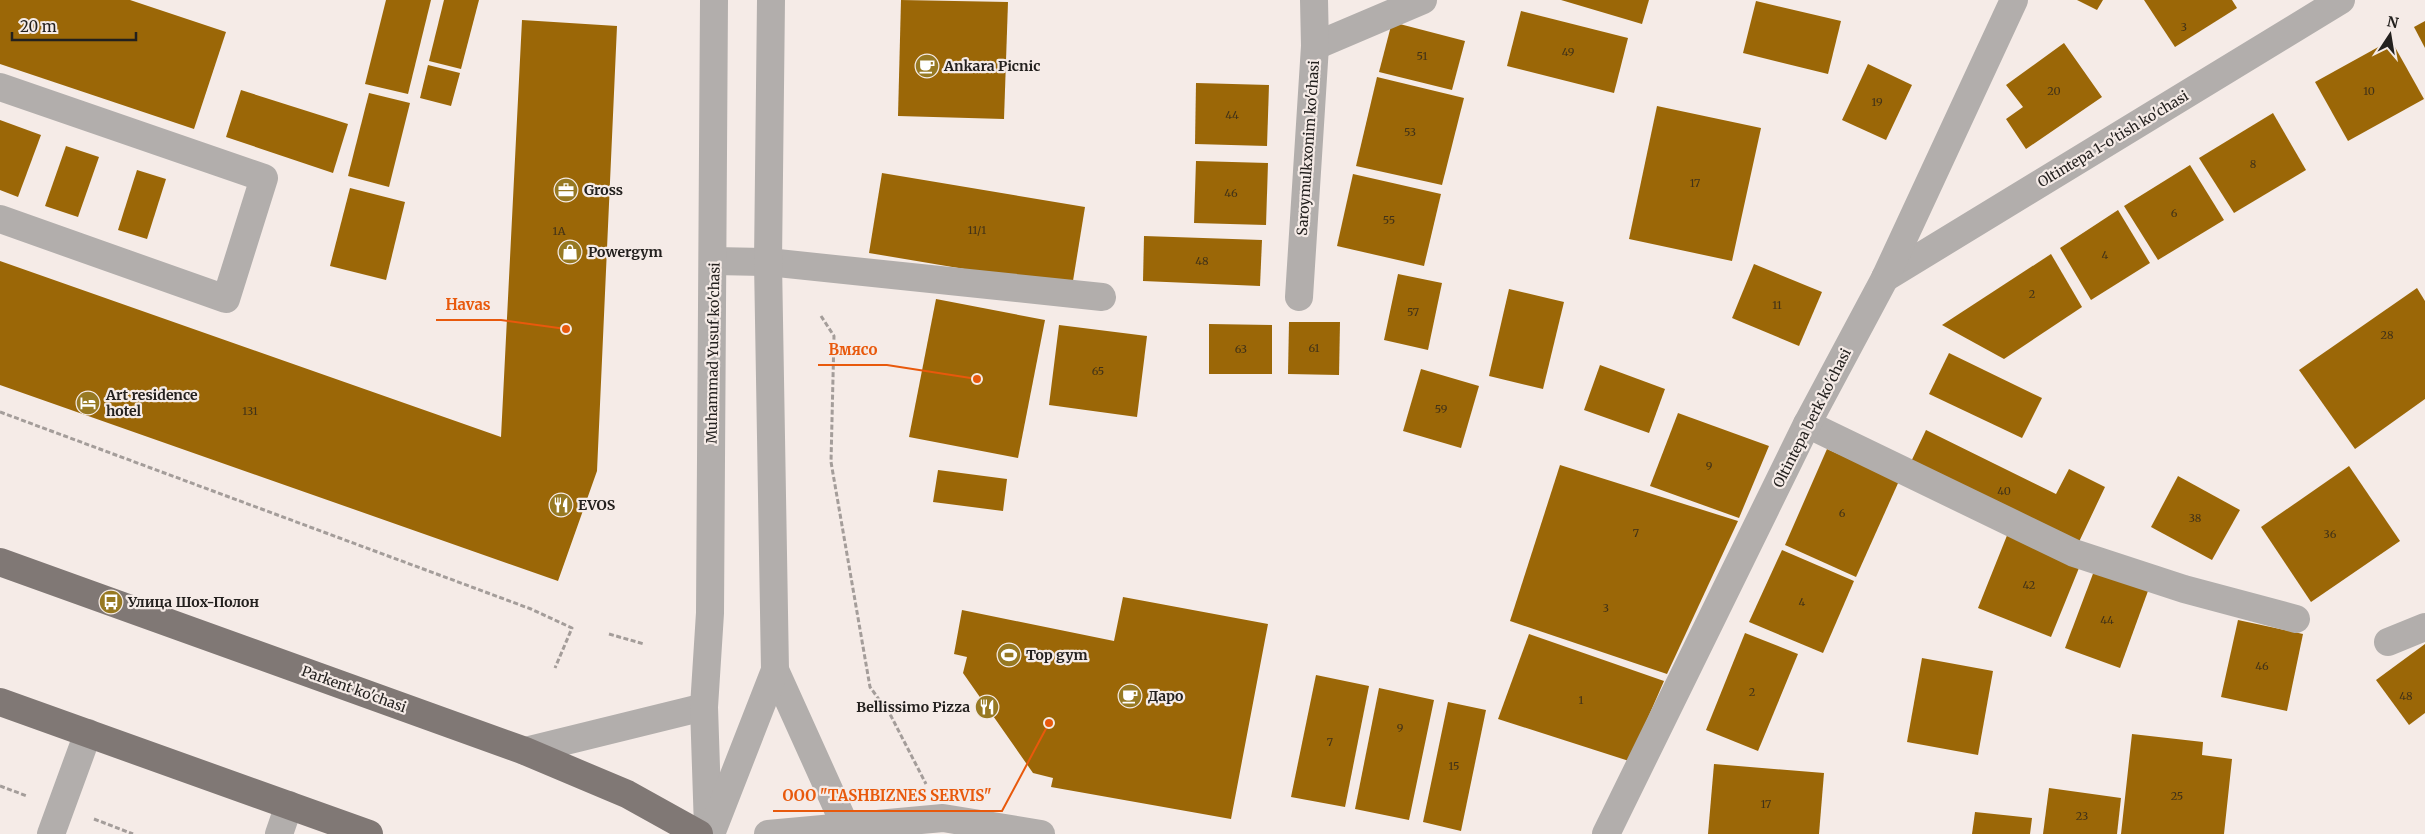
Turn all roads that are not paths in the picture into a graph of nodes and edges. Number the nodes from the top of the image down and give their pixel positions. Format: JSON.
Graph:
{"nodes":[{"id":1,"x":714,"y":0,"type":"edge"},
{"id":2,"x":771,"y":0,"type":"edge"},
{"id":3,"x":1314,"y":0,"type":"edge"},
{"id":4,"x":1423,"y":0,"type":"edge"},
{"id":5,"x":2014,"y":0,"type":"edge"},
{"id":6,"x":2341,"y":0,"type":"edge"},
{"id":7,"x":1315,"y":46,"type":"junction"},
{"id":8,"x":0,"y":87,"type":"edge"},
{"id":9,"x":0,"y":219,"type":"edge"},
{"id":10,"x":714,"y":261,"type":"junction"},
{"id":11,"x":768,"y":262,"type":"junction"},
{"id":12,"x":1885,"y":278,"type":"junction"},
{"id":13,"x":1102,"y":297,"type":"dead end"},
{"id":14,"x":1299,"y":297,"type":"dead end"},
{"id":15,"x":1807,"y":424,"type":"junction"},
{"id":16,"x":0,"y":562,"type":"edge"},
{"id":17,"x":2296,"y":619,"type":"dead end"},
{"id":18,"x":2425,"y":627,"type":"edge"},
{"id":19,"x":2388,"y":642,"type":"dead end"},
{"id":20,"x":775,"y":670,"type":"junction"},
{"id":21,"x":0,"y":702,"type":"edge"},
{"id":22,"x":704,"y":706,"type":"junction"},
{"id":23,"x":88,"y":733,"type":"junction"},
{"id":24,"x":525,"y":751,"type":"junction"},
{"id":25,"x":289,"y":805,"type":"junction"},
{"id":26,"x":848,"y":831,"type":"edge"},
{"id":27,"x":51,"y":834,"type":"edge"},
{"id":28,"x":279,"y":834,"type":"edge"},
{"id":29,"x":369,"y":834,"type":"edge"},
{"id":30,"x":700,"y":834,"type":"edge"},
{"id":31,"x":710,"y":834,"type":"edge"},
{"id":32,"x":768,"y":834,"type":"edge"},
{"id":33,"x":1041,"y":834,"type":"edge"},
{"id":34,"x":1606,"y":834,"type":"edge"}],
"edges":[{"from":1,"to":10,"type":"street","name":"Muhammad Yusuf ko'chasi"},
{"from":2,"to":11,"type":"street","name":"Muhammad Yusuf ko'chasi"},
{"from":3,"to":7,"type":"street","name":"Saroymulkxonim ko'chasi"},
{"from":4,"to":7,"type":"street"},
{"from":5,"to":12,"type":"street","name":"Oltintepa berk ko'chasi"},
{"from":6,"to":12,"type":"street","name":"Oltintepa 1-o'tish ko'chasi"},
{"from":7,"to":14,"type":"street","name":"Saroymulkxonim ko'chasi"},
{"from":8,"to":9,"type":"street"},
{"from":10,"to":11,"type":"street"},
{"from":10,"to":22,"type":"street","name":"Muhammad Yusuf ko'chasi"},
{"from":11,"to":13,"type":"street"},
{"from":11,"to":20,"type":"street","name":"Muhammad Yusuf ko'chasi"},
{"from":12,"to":15,"type":"street","name":"Oltintepa berk ko'chasi"},
{"from":15,"to":17,"type":"street"},
{"from":15,"to":34,"type":"street","name":"Oltintepa berk ko'chasi"},
{"from":16,"to":24,"type":"main road","name":"Parkent ko'chasi"},
{"from":18,"to":19,"type":"street"},
{"from":20,"to":26,"type":"street","name":"Muhammad Yusuf ko'chasi"},
{"from":20,"to":31,"type":"street","name":"Muhammad Yusuf ko'chasi"},
{"from":21,"to":23,"type":"main road"},
{"from":22,"to":24,"type":"street"},
{"from":22,"to":31,"type":"street","name":"Muhammad Yusuf ko'chasi"},
{"from":23,"to":25,"type":"main road"},
{"from":23,"to":27,"type":"street"},
{"from":24,"to":30,"type":"main road","name":"Parkent ko'chasi"},
{"from":25,"to":28,"type":"street"},
{"from":25,"to":29,"type":"main road"},
{"from":26,"to":32,"type":"street"},
{"from":26,"to":33,"type":"street"}]}
